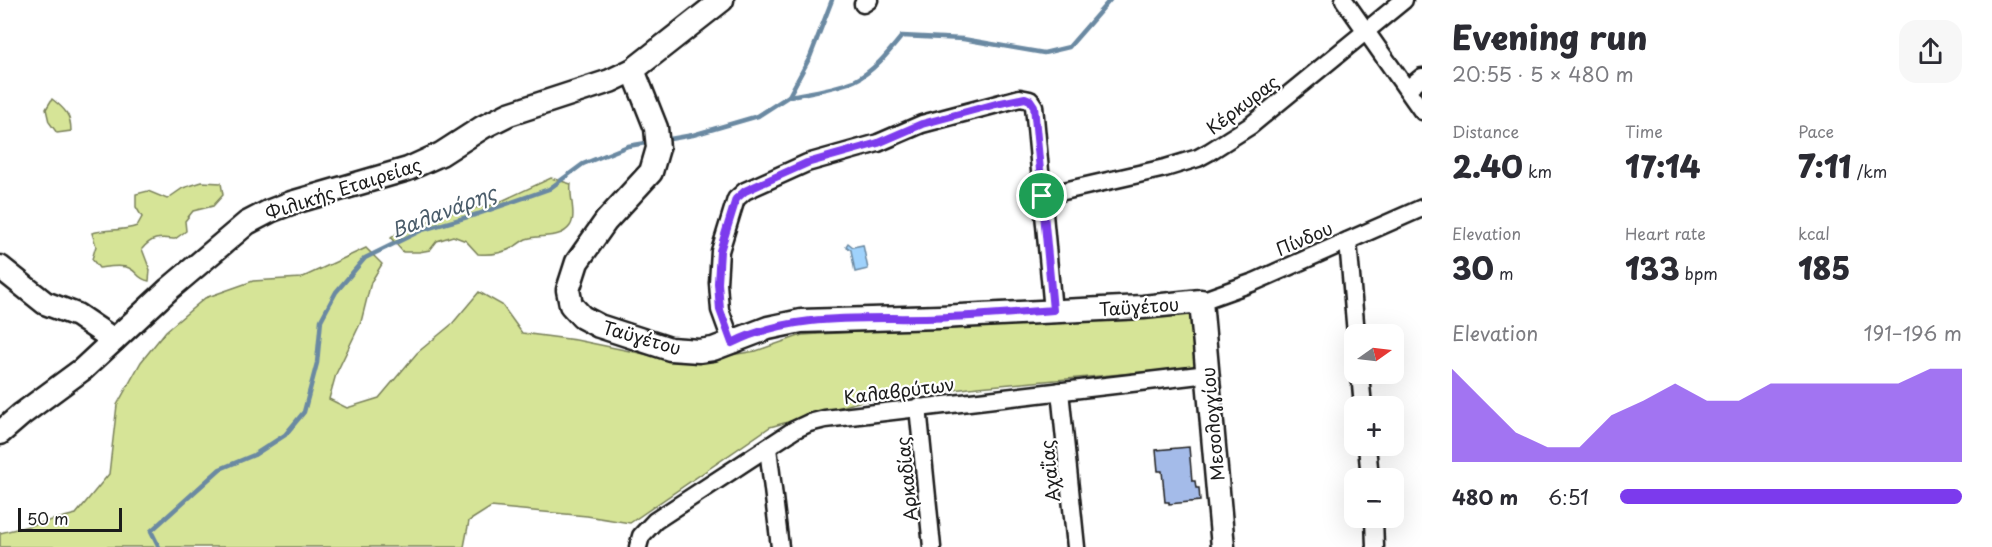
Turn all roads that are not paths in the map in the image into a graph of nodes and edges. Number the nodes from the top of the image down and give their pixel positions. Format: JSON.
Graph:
{"nodes":[{"id":1,"x":722,"y":0,"type":"edge"},
{"id":2,"x":1344,"y":0,"type":"edge"},
{"id":3,"x":1404,"y":0,"type":"edge"},
{"id":4,"x":1366,"y":31,"type":"junction"},
{"id":5,"x":633,"y":70,"type":"junction"},
{"id":6,"x":1422,"y":76,"type":"edge"},
{"id":7,"x":1407,"y":89,"type":"junction"},
{"id":8,"x":1422,"y":111,"type":"edge"},
{"id":9,"x":1042,"y":196,"type":"junction"},
{"id":10,"x":1422,"y":208,"type":"edge"},
{"id":11,"x":1347,"y":241,"type":"junction"},
{"id":12,"x":0,"y":267,"type":"edge"},
{"id":13,"x":1201,"y":301,"type":"junction"},
{"id":14,"x":1053,"y":310,"type":"junction"},
{"id":15,"x":1355,"y":324,"type":"edge"},
{"id":16,"x":114,"y":340,"type":"junction"},
{"id":17,"x":732,"y":343,"type":"junction"},
{"id":18,"x":1208,"y":374,"type":"junction"},
{"id":19,"x":1060,"y":391,"type":"junction"},
{"id":20,"x":918,"y":407,"type":"junction"},
{"id":21,"x":0,"y":433,"type":"edge"},
{"id":22,"x":768,"y":448,"type":"junction"},
{"id":23,"x":1375,"y":528,"type":"edge"},
{"id":24,"x":638,"y":547,"type":"edge"},
{"id":25,"x":780,"y":547,"type":"edge"},
{"id":26,"x":932,"y":547,"type":"edge"},
{"id":27,"x":1076,"y":547,"type":"edge"},
{"id":28,"x":1223,"y":547,"type":"edge"},
{"id":29,"x":1376,"y":547,"type":"edge"}],
"edges":[{"from":1,"to":5,"type":"street","name":"Φιλικής Εταιρείας"},
{"from":2,"to":4,"type":"street"},
{"from":3,"to":4,"type":"street","name":"Κέρκυρας"},
{"from":4,"to":7,"type":"street"},
{"from":4,"to":9,"type":"street","name":"Κέρκυρας"},
{"from":5,"to":16,"type":"street","name":"Φιλικής Εταιρείας"},
{"from":5,"to":17,"type":"street","name":"Ταϋγέτου"},
{"from":6,"to":7,"type":"street"},
{"from":7,"to":8,"type":"street"},
{"from":9,"to":14,"type":"street"},
{"from":9,"to":17,"type":"street"},
{"from":10,"to":11,"type":"street","name":"Πίνδου"},
{"from":11,"to":13,"type":"street","name":"Πίνδου"},
{"from":11,"to":15,"type":"street"},
{"from":12,"to":16,"type":"street"},
{"from":13,"to":14,"type":"street","name":"Ταϋγέτου"},
{"from":13,"to":18,"type":"street","name":"Μεσολογγίου"},
{"from":14,"to":17,"type":"street","name":"Ταϋγέτου"},
{"from":16,"to":21,"type":"street","name":"Φιλικής Εταιρείας"},
{"from":18,"to":19,"type":"street","name":"Καλαβρύτων"},
{"from":18,"to":28,"type":"street","name":"Μεσολογγίου"},
{"from":19,"to":20,"type":"street","name":"Καλαβρύτων"},
{"from":19,"to":27,"type":"street","name":"Αχαΐας"},
{"from":20,"to":22,"type":"street","name":"Καλαβρύτων"},
{"from":20,"to":26,"type":"street","name":"Αρκαδίας"},
{"from":22,"to":24,"type":"street","name":"Καλαβρύτων"},
{"from":22,"to":25,"type":"street"},
{"from":23,"to":29,"type":"street"}]}
